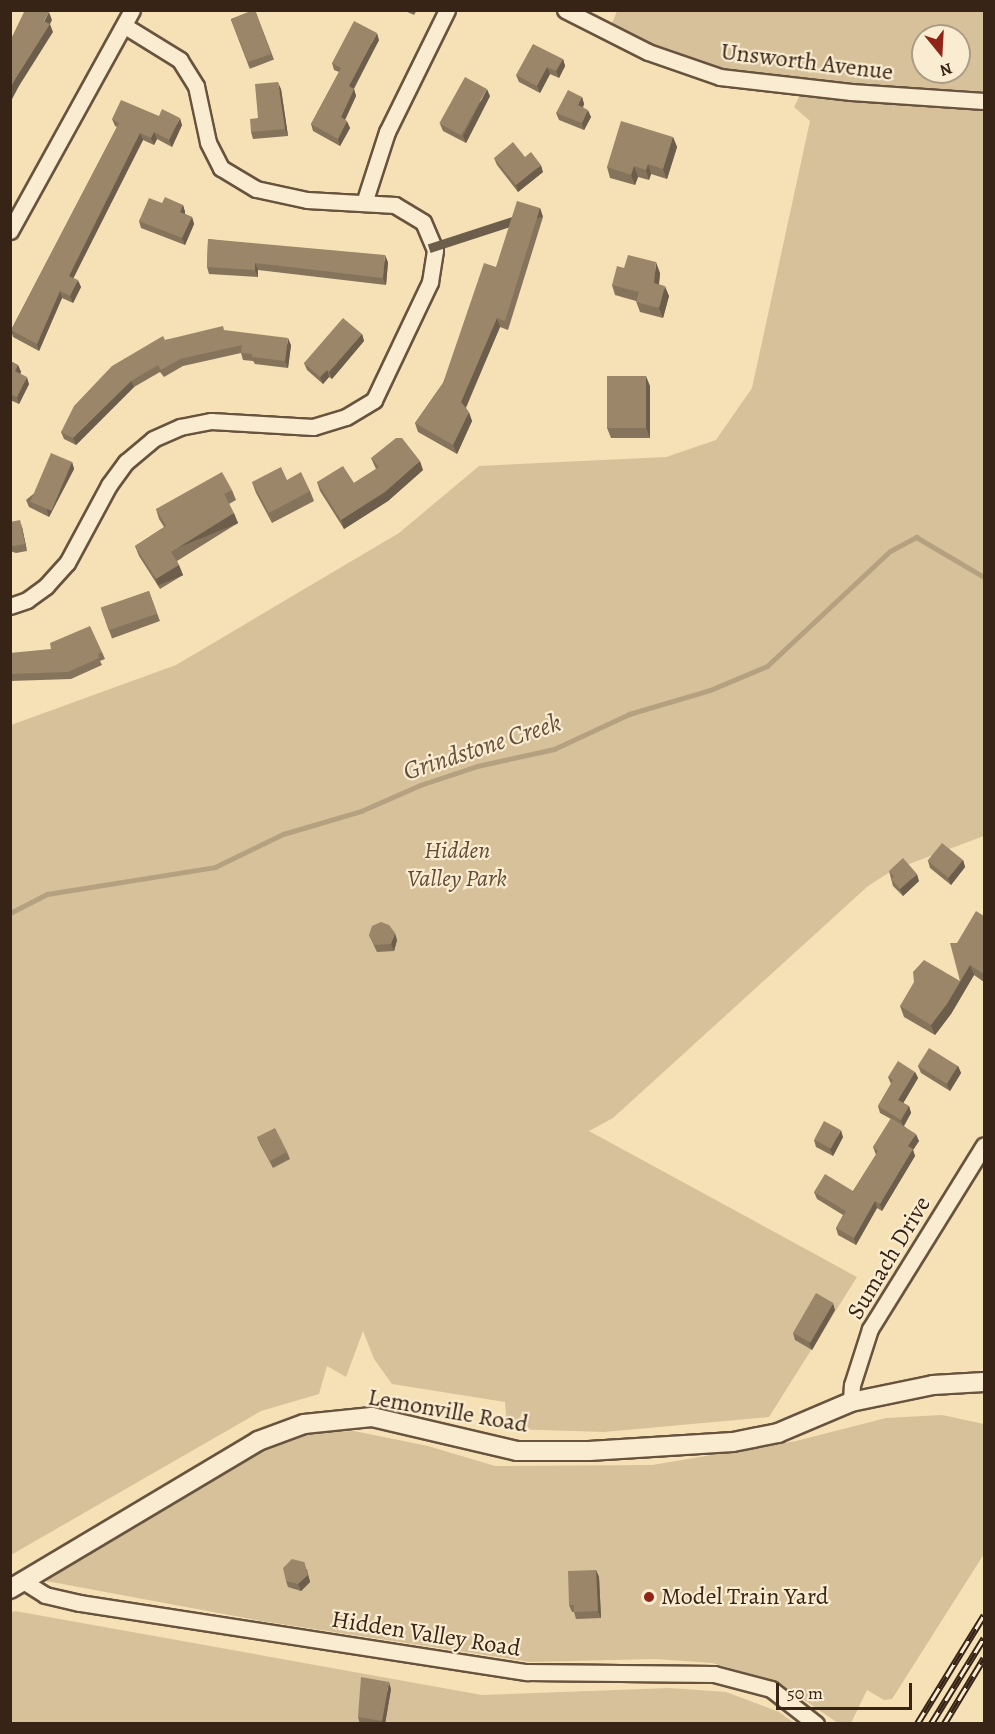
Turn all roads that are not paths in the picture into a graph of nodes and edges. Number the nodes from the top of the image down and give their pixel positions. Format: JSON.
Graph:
{"nodes":[{"id":1,"x":132,"y":10,"type":"edge"},
{"id":2,"x":447,"y":10,"type":"edge"},
{"id":3,"x":566,"y":10,"type":"edge"},
{"id":4,"x":125,"y":26,"type":"junction"},
{"id":5,"x":984,"y":102,"type":"edge"},
{"id":6,"x":364,"y":203,"type":"junction"},
{"id":7,"x":10,"y":231,"type":"edge"},
{"id":8,"x":10,"y":606,"type":"edge"},
{"id":9,"x":984,"y":1145,"type":"edge"},
{"id":10,"x":984,"y":1382,"type":"edge"},
{"id":11,"x":851,"y":1402,"type":"junction"},
{"id":12,"x":17,"y":1585,"type":"edge"},
{"id":13,"x":816,"y":1724,"type":"edge"}],
"edges":[{"from":1,"to":4,"type":"street"},
{"from":2,"to":6,"type":"street"},
{"from":3,"to":5,"type":"street","name":"Unsworth Avenue"},
{"from":4,"to":6,"type":"street"},
{"from":4,"to":7,"type":"street"},
{"from":6,"to":8,"type":"street"},
{"from":9,"to":11,"type":"street","name":"Sumach Drive"},
{"from":10,"to":11,"type":"street","name":"Lemonville Road"},
{"from":11,"to":12,"type":"street","name":"Lemonville Road"},
{"from":12,"to":13,"type":"street","name":"Hidden Valley Road"}]}
